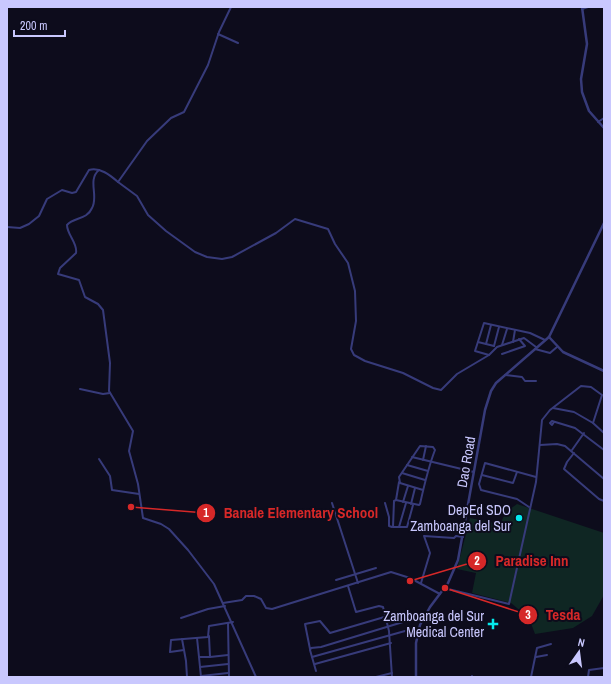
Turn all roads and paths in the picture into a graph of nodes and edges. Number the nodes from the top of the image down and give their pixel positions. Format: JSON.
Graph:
{"nodes":[{"id":1,"x":231,"y":7,"type":"edge"},
{"id":2,"x":588,"y":7,"type":"edge"},
{"id":3,"x":582,"y":8,"type":"edge"},
{"id":4,"x":218,"y":34,"type":"junction"},
{"id":5,"x":238,"y":43,"type":"dead end"},
{"id":6,"x":604,"y":118,"type":"edge"},
{"id":7,"x":598,"y":122,"type":"junction"},
{"id":8,"x":604,"y":128,"type":"edge"},
{"id":9,"x":99,"y":170,"type":"junction"},
{"id":10,"x":118,"y":182,"type":"junction"},
{"id":11,"x":604,"y":222,"type":"edge"},
{"id":12,"x":7,"y":227,"type":"edge"},
{"id":13,"x":491,"y":325,"type":"junction"},
{"id":14,"x":500,"y":327,"type":"junction"},
{"id":15,"x":508,"y":329,"type":"junction"},
{"id":16,"x":515,"y":330,"type":"junction"},
{"id":17,"x":549,"y":337,"type":"junction"},
{"id":18,"x":519,"y":339,"type":"junction"},
{"id":19,"x":545,"y":340,"type":"junction"},
{"id":20,"x":478,"y":342,"type":"junction"},
{"id":21,"x":514,"y":342,"type":"junction"},
{"id":22,"x":486,"y":344,"type":"junction"},
{"id":23,"x":502,"y":345,"type":"junction"},
{"id":24,"x":494,"y":346,"type":"junction"},
{"id":25,"x":497,"y":347,"type":"junction"},
{"id":26,"x":557,"y":347,"type":"junction"},
{"id":27,"x":535,"y":348,"type":"junction"},
{"id":28,"x":502,"y":354,"type":"dead end"},
{"id":29,"x":489,"y":355,"type":"junction"},
{"id":30,"x":604,"y":371,"type":"edge"},
{"id":31,"x":505,"y":375,"type":"junction"},
{"id":32,"x":536,"y":381,"type":"dead end"},
{"id":33,"x":80,"y":389,"type":"dead end"},
{"id":34,"x":110,"y":393,"type":"junction"},
{"id":35,"x":553,"y":408,"type":"junction"},
{"id":36,"x":554,"y":422,"type":"dead end"},
{"id":37,"x":593,"y":423,"type":"junction"},
{"id":38,"x":604,"y":433,"type":"edge"},
{"id":39,"x":584,"y":434,"type":"junction"},
{"id":40,"x":426,"y":446,"type":"junction"},
{"id":41,"x":540,"y":446,"type":"junction"},
{"id":42,"x":572,"y":450,"type":"junction"},
{"id":43,"x":604,"y":450,"type":"edge"},
{"id":44,"x":574,"y":453,"type":"junction"},
{"id":45,"x":412,"y":457,"type":"junction"},
{"id":46,"x":99,"y":459,"type":"dead end"},
{"id":47,"x":423,"y":460,"type":"junction"},
{"id":48,"x":431,"y":461,"type":"junction"},
{"id":49,"x":407,"y":465,"type":"junction"},
{"id":50,"x":428,"y":470,"type":"junction"},
{"id":51,"x":475,"y":472,"type":"junction"},
{"id":52,"x":517,"y":472,"type":"junction"},
{"id":53,"x":402,"y":473,"type":"junction"},
{"id":54,"x":482,"y":475,"type":"junction"},
{"id":55,"x":536,"y":477,"type":"junction"},
{"id":56,"x":604,"y":479,"type":"edge"},
{"id":57,"x":425,"y":480,"type":"junction"},
{"id":58,"x":398,"y":482,"type":"junction"},
{"id":59,"x":408,"y":486,"type":"junction"},
{"id":60,"x":416,"y":488,"type":"junction"},
{"id":61,"x":423,"y":490,"type":"junction"},
{"id":62,"x":139,"y":494,"type":"junction"},
{"id":63,"x":396,"y":500,"type":"junction"},
{"id":64,"x":604,"y":501,"type":"edge"},
{"id":65,"x":405,"y":502,"type":"junction"},
{"id":66,"x":332,"y":503,"type":"dead end"},
{"id":67,"x":385,"y":503,"type":"dead end"},
{"id":68,"x":412,"y":504,"type":"junction"},
{"id":69,"x":529,"y":507,"type":"junction"},
{"id":70,"x":392,"y":527,"type":"junction"},
{"id":71,"x":399,"y":527,"type":"junction"},
{"id":72,"x":463,"y":537,"type":"junction"},
{"id":73,"x":376,"y":568,"type":"dead end"},
{"id":74,"x":355,"y":574,"type":"junction"},
{"id":75,"x":336,"y":580,"type":"dead end"},
{"id":76,"x":358,"y":582,"type":"junction"},
{"id":77,"x":421,"y":583,"type":"junction"},
{"id":78,"x":348,"y":586,"type":"junction"},
{"id":79,"x":444,"y":588,"type":"junction"},
{"id":80,"x":440,"y":594,"type":"junction"},
{"id":81,"x":223,"y":603,"type":"junction"},
{"id":82,"x":225,"y":606,"type":"junction"},
{"id":83,"x":398,"y":613,"type":"dead end"},
{"id":84,"x":386,"y":617,"type":"junction"},
{"id":85,"x":181,"y":618,"type":"dead end"},
{"id":86,"x":232,"y":622,"type":"junction"},
{"id":87,"x":403,"y":622,"type":"dead end"},
{"id":88,"x":228,"y":623,"type":"junction"},
{"id":89,"x":389,"y":627,"type":"junction"},
{"id":90,"x":604,"y":627,"type":"edge"},
{"id":91,"x":405,"y":631,"type":"dead end"},
{"id":92,"x":390,"y":635,"type":"junction"},
{"id":93,"x":209,"y":636,"type":"junction"},
{"id":94,"x":197,"y":638,"type":"junction"},
{"id":95,"x":182,"y":639,"type":"junction"},
{"id":96,"x":391,"y":643,"type":"junction"},
{"id":97,"x":551,"y":644,"type":"dead end"},
{"id":98,"x":310,"y":649,"type":"junction"},
{"id":99,"x":184,"y":650,"type":"junction"},
{"id":100,"x":228,"y":655,"type":"junction"},
{"id":101,"x":547,"y":655,"type":"dead end"},
{"id":102,"x":210,"y":656,"type":"junction"},
{"id":103,"x":199,"y":657,"type":"junction"},
{"id":104,"x":312,"y":657,"type":"junction"},
{"id":105,"x":536,"y":657,"type":"junction"},
{"id":106,"x":604,"y":660,"type":"edge"},
{"id":107,"x":228,"y":664,"type":"junction"},
{"id":108,"x":314,"y":664,"type":"junction"},
{"id":109,"x":200,"y":667,"type":"junction"},
{"id":110,"x":604,"y":668,"type":"edge"},
{"id":111,"x":316,"y":671,"type":"dead end"},
{"id":112,"x":228,"y":673,"type":"junction"},
{"id":113,"x":392,"y":673,"type":"junction"},
{"id":114,"x":187,"y":677,"type":"edge"},
{"id":115,"x":201,"y":677,"type":"edge"},
{"id":116,"x":229,"y":677,"type":"edge"},
{"id":117,"x":256,"y":677,"type":"edge"},
{"id":118,"x":376,"y":677,"type":"edge"},
{"id":119,"x":392,"y":677,"type":"edge"},
{"id":120,"x":416,"y":677,"type":"edge"},
{"id":121,"x":531,"y":677,"type":"edge"},
{"id":122,"x":588,"y":677,"type":"edge"}],
"edges":[{"from":1,"to":4,"type":"street"},
{"from":2,"to":3,"type":"street"},
{"from":3,"to":7,"type":"street"},
{"from":4,"to":5,"type":"street"},
{"from":4,"to":10,"type":"street"},
{"from":6,"to":7,"type":"street"},
{"from":7,"to":8,"type":"street"},
{"from":9,"to":10,"type":"street"},
{"from":9,"to":12,"type":"street"},
{"from":9,"to":34,"type":"street"},
{"from":10,"to":29,"type":"street"},
{"from":11,"to":17,"type":"street"},
{"from":13,"to":14,"type":"street"},
{"from":13,"to":20,"type":"street"},
{"from":13,"to":22,"type":"street"},
{"from":14,"to":15,"type":"street"},
{"from":14,"to":24,"type":"street"},
{"from":15,"to":16,"type":"street"},
{"from":15,"to":23,"type":"street"},
{"from":16,"to":19,"type":"street"},
{"from":16,"to":21,"type":"street"},
{"from":17,"to":19,"type":"street","name":"Dao Road"},
{"from":17,"to":26,"type":"street"},
{"from":18,"to":21,"type":"street"},
{"from":18,"to":27,"type":"street"},
{"from":18,"to":28,"type":"street"},
{"from":19,"to":27,"type":"street","name":"Dao Road"},
{"from":20,"to":22,"type":"street"},
{"from":20,"to":29,"type":"street"},
{"from":21,"to":23,"type":"street"},
{"from":22,"to":24,"type":"street"},
{"from":23,"to":25,"type":"street"},
{"from":24,"to":25,"type":"street"},
{"from":25,"to":29,"type":"street"},
{"from":26,"to":27,"type":"street"},
{"from":26,"to":30,"type":"street"},
{"from":27,"to":31,"type":"street","name":"Dao Road"},
{"from":31,"to":32,"type":"street"},
{"from":31,"to":51,"type":"street","name":"Dao Road"},
{"from":33,"to":34,"type":"street"},
{"from":34,"to":62,"type":"street"},
{"from":35,"to":37,"type":"street"},
{"from":35,"to":37,"type":"street"},
{"from":35,"to":41,"type":"street"},
{"from":36,"to":39,"type":"street"},
{"from":37,"to":38,"type":"street"},
{"from":39,"to":42,"type":"street"},
{"from":39,"to":43,"type":"street"},
{"from":40,"to":45,"type":"street"},
{"from":40,"to":47,"type":"street"},
{"from":40,"to":48,"type":"street"},
{"from":41,"to":42,"type":"street"},
{"from":41,"to":55,"type":"street"},
{"from":42,"to":44,"type":"street"},
{"from":44,"to":56,"type":"street"},
{"from":44,"to":64,"type":"street"},
{"from":45,"to":47,"type":"street"},
{"from":45,"to":49,"type":"street"},
{"from":46,"to":62,"type":"street"},
{"from":47,"to":48,"type":"street"},
{"from":48,"to":50,"type":"street"},
{"from":48,"to":51,"type":"street"},
{"from":49,"to":50,"type":"street"},
{"from":49,"to":53,"type":"street"},
{"from":50,"to":57,"type":"street"},
{"from":51,"to":72,"type":"street","name":"Dao Road"},
{"from":52,"to":54,"type":"street"},
{"from":52,"to":54,"type":"street"},
{"from":52,"to":55,"type":"street"},
{"from":53,"to":57,"type":"street"},
{"from":53,"to":58,"type":"street"},
{"from":54,"to":69,"type":"street"},
{"from":55,"to":69,"type":"street"},
{"from":57,"to":61,"type":"street"},
{"from":58,"to":59,"type":"street"},
{"from":58,"to":63,"type":"street"},
{"from":59,"to":60,"type":"street"},
{"from":59,"to":65,"type":"street"},
{"from":60,"to":61,"type":"street"},
{"from":60,"to":68,"type":"street"},
{"from":61,"to":68,"type":"street"},
{"from":62,"to":81,"type":"street"},
{"from":63,"to":65,"type":"street"},
{"from":63,"to":70,"type":"street"},
{"from":65,"to":68,"type":"street"},
{"from":65,"to":71,"type":"street"},
{"from":66,"to":74,"type":"street"},
{"from":67,"to":70,"type":"street"},
{"from":68,"to":71,"type":"street"},
{"from":69,"to":79,"type":"street"},
{"from":70,"to":71,"type":"street"},
{"from":72,"to":77,"type":"street"},
{"from":72,"to":79,"type":"street","name":"Dao Road"},
{"from":73,"to":74,"type":"street"},
{"from":74,"to":75,"type":"street"},
{"from":74,"to":76,"type":"street"},
{"from":76,"to":77,"type":"street"},
{"from":76,"to":78,"type":"street"},
{"from":77,"to":80,"type":"street"},
{"from":78,"to":81,"type":"street"},
{"from":78,"to":84,"type":"street"},
{"from":79,"to":80,"type":"street","name":"Dao Road"},
{"from":80,"to":120,"type":"street","name":"Dao Road"},
{"from":81,"to":82,"type":"street"},
{"from":82,"to":85,"type":"street"},
{"from":82,"to":86,"type":"street"},
{"from":83,"to":84,"type":"street"},
{"from":84,"to":89,"type":"street"},
{"from":84,"to":98,"type":"street"},
{"from":86,"to":88,"type":"street"},
{"from":86,"to":117,"type":"street"},
{"from":87,"to":89,"type":"street"},
{"from":88,"to":93,"type":"street"},
{"from":88,"to":100,"type":"street"},
{"from":89,"to":92,"type":"street"},
{"from":89,"to":98,"type":"street"},
{"from":90,"to":106,"type":"street"},
{"from":91,"to":92,"type":"street"},
{"from":92,"to":96,"type":"street"},
{"from":92,"to":104,"type":"street"},
{"from":93,"to":94,"type":"street"},
{"from":93,"to":102,"type":"street"},
{"from":94,"to":95,"type":"street"},
{"from":94,"to":103,"type":"street"},
{"from":95,"to":99,"type":"street"},
{"from":95,"to":99,"type":"street"},
{"from":96,"to":108,"type":"street"},
{"from":96,"to":113,"type":"street"},
{"from":97,"to":105,"type":"street"},
{"from":98,"to":104,"type":"street"},
{"from":99,"to":114,"type":"street"},
{"from":100,"to":102,"type":"street"},
{"from":100,"to":107,"type":"street"},
{"from":101,"to":105,"type":"street"},
{"from":102,"to":103,"type":"street"},
{"from":103,"to":109,"type":"street"},
{"from":104,"to":108,"type":"street"},
{"from":105,"to":121,"type":"street"},
{"from":107,"to":109,"type":"street"},
{"from":107,"to":112,"type":"street"},
{"from":108,"to":111,"type":"street"},
{"from":109,"to":115,"type":"street"},
{"from":110,"to":122,"type":"street"},
{"from":112,"to":115,"type":"street"},
{"from":112,"to":116,"type":"street"},
{"from":113,"to":118,"type":"street"},
{"from":113,"to":119,"type":"street"}]}
